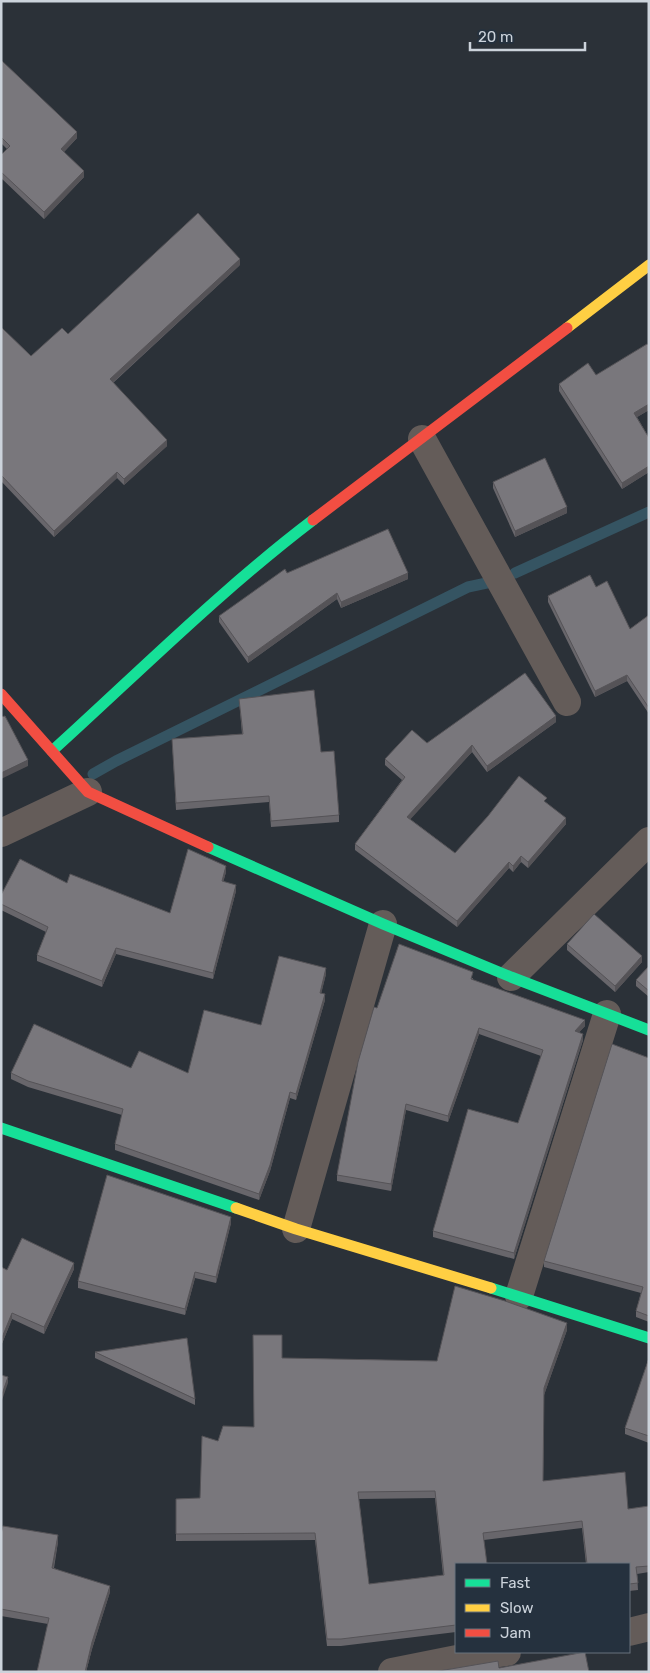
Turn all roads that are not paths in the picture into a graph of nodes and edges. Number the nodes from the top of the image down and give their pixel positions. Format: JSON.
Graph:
{"nodes":[{"id":1,"x":649,"y":265,"type":"edge"},
{"id":2,"x":422,"y":438,"type":"junction"},
{"id":3,"x":1,"y":694,"type":"edge"},
{"id":4,"x":567,"y":702,"type":"dead end"},
{"id":5,"x":52,"y":751,"type":"junction"},
{"id":6,"x":88,"y":792,"type":"junction"},
{"id":7,"x":1,"y":833,"type":"edge"},
{"id":8,"x":649,"y":841,"type":"edge"},
{"id":9,"x":383,"y":924,"type":"junction"},
{"id":10,"x":511,"y":977,"type":"junction"},
{"id":11,"x":607,"y":1014,"type":"junction"},
{"id":12,"x":649,"y":1030,"type":"edge"},
{"id":13,"x":1,"y":1128,"type":"edge"},
{"id":14,"x":296,"y":1229,"type":"junction"},
{"id":15,"x":519,"y":1296,"type":"junction"},
{"id":16,"x":649,"y":1338,"type":"edge"},
{"id":17,"x":649,"y":1627,"type":"edge"},
{"id":18,"x":630,"y":1632,"type":"edge"},
{"id":19,"x":499,"y":1653,"type":"edge"},
{"id":20,"x":392,"y":1672,"type":"edge"}],
"edges":[{"from":1,"to":2,"type":"street"},
{"from":2,"to":4,"type":"street"},
{"from":2,"to":5,"type":"street"},
{"from":3,"to":5,"type":"street"},
{"from":5,"to":6,"type":"street"},
{"from":6,"to":7,"type":"street"},
{"from":6,"to":9,"type":"street"},
{"from":8,"to":10,"type":"street"},
{"from":9,"to":10,"type":"street"},
{"from":9,"to":14,"type":"street"},
{"from":10,"to":11,"type":"street"},
{"from":11,"to":12,"type":"street"},
{"from":11,"to":15,"type":"street"},
{"from":13,"to":14,"type":"street"},
{"from":14,"to":15,"type":"street"},
{"from":15,"to":16,"type":"street"},
{"from":17,"to":18,"type":"street"},
{"from":19,"to":20,"type":"street"}]}
